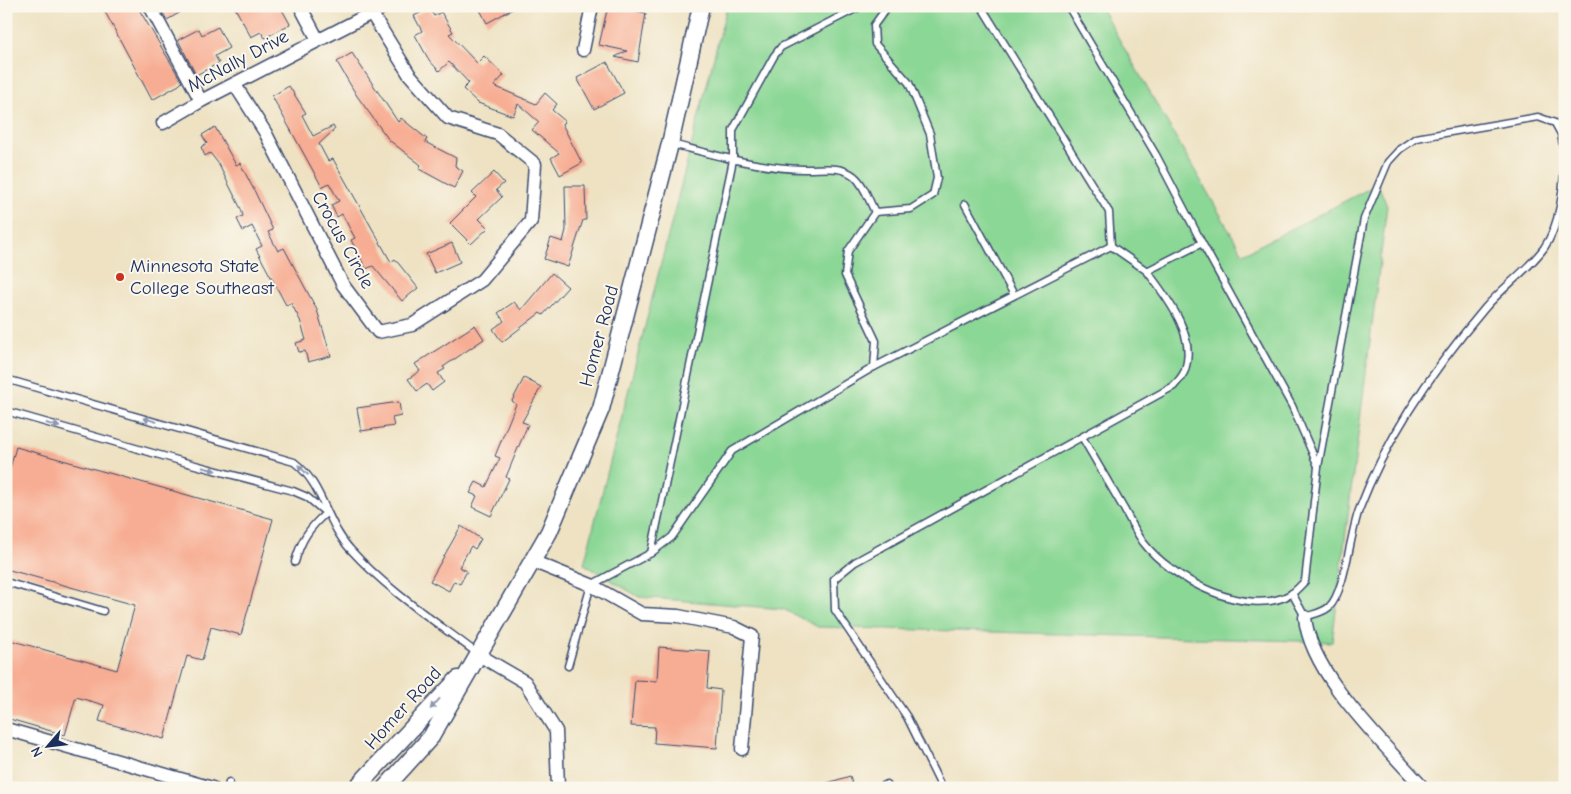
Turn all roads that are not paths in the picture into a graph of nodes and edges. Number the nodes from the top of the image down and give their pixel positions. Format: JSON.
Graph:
{"nodes":[{"id":1,"x":150,"y":6,"type":"edge"},
{"id":2,"x":300,"y":6,"type":"edge"},
{"id":3,"x":385,"y":6,"type":"edge"},
{"id":4,"x":592,"y":6,"type":"edge"},
{"id":5,"x":700,"y":6,"type":"edge"},
{"id":6,"x":861,"y":6,"type":"edge"},
{"id":7,"x":888,"y":6,"type":"edge"},
{"id":8,"x":981,"y":6,"type":"edge"},
{"id":9,"x":1068,"y":6,"type":"edge"},
{"id":10,"x":372,"y":14,"type":"junction"},
{"id":11,"x":318,"y":40,"type":"junction"},
{"id":12,"x":584,"y":50,"type":"dead end"},
{"id":13,"x":235,"y":85,"type":"junction"},
{"id":14,"x":201,"y":101,"type":"junction"},
{"id":15,"x":163,"y":123,"type":"dead end"},
{"id":16,"x":670,"y":144,"type":"junction"},
{"id":17,"x":1565,"y":159,"type":"edge"},
{"id":18,"x":733,"y":160,"type":"junction"},
{"id":19,"x":965,"y":204,"type":"dead end"},
{"id":20,"x":875,"y":212,"type":"junction"},
{"id":21,"x":1202,"y":243,"type":"junction"},
{"id":22,"x":1111,"y":246,"type":"junction"},
{"id":23,"x":1148,"y":271,"type":"junction"},
{"id":24,"x":1014,"y":295,"type":"junction"},
{"id":25,"x":874,"y":367,"type":"junction"},
{"id":26,"x":6,"y":379,"type":"edge"},
{"id":27,"x":6,"y":411,"type":"edge"},
{"id":28,"x":1082,"y":437,"type":"junction"},
{"id":29,"x":1318,"y":467,"type":"junction"},
{"id":30,"x":326,"y":512,"type":"junction"},
{"id":31,"x":651,"y":553,"type":"junction"},
{"id":32,"x":532,"y":561,"type":"junction"},
{"id":33,"x":295,"y":562,"type":"dead end"},
{"id":34,"x":6,"y":582,"type":"edge"},
{"id":35,"x":591,"y":585,"type":"junction"},
{"id":36,"x":1292,"y":593,"type":"junction"},
{"id":37,"x":103,"y":611,"type":"dead end"},
{"id":38,"x":1305,"y":617,"type":"junction"},
{"id":39,"x":479,"y":655,"type":"junction"},
{"id":40,"x":568,"y":666,"type":"dead end"},
{"id":41,"x":6,"y":729,"type":"edge"},
{"id":42,"x":742,"y":749,"type":"dead end"},
{"id":43,"x":886,"y":784,"type":"dead end"},
{"id":44,"x":212,"y":788,"type":"edge"},
{"id":45,"x":356,"y":788,"type":"edge"},
{"id":46,"x":385,"y":788,"type":"edge"},
{"id":47,"x":558,"y":788,"type":"edge"},
{"id":48,"x":878,"y":788,"type":"edge"},
{"id":49,"x":942,"y":788,"type":"edge"},
{"id":50,"x":1423,"y":788,"type":"edge"}],
"edges":[{"from":1,"to":14,"type":"street"},
{"from":2,"to":11,"type":"street"},
{"from":3,"to":10,"type":"street","name":"McNally Drive"},
{"from":4,"to":12,"type":"street"},
{"from":5,"to":16,"type":"street","name":"Homer Road"},
{"from":6,"to":18,"type":"lane"},
{"from":7,"to":20,"type":"lane"},
{"from":8,"to":22,"type":"lane"},
{"from":9,"to":21,"type":"lane"},
{"from":10,"to":11,"type":"street","name":"McNally Drive"},
{"from":10,"to":13,"type":"street","name":"Crocus Circle"},
{"from":11,"to":13,"type":"street","name":"McNally Drive"},
{"from":13,"to":14,"type":"street","name":"McNally Drive"},
{"from":14,"to":15,"type":"street","name":"McNally Drive"},
{"from":16,"to":18,"type":"lane"},
{"from":16,"to":32,"type":"street","name":"Homer Road"},
{"from":17,"to":29,"type":"lane"},
{"from":17,"to":38,"type":"lane"},
{"from":18,"to":20,"type":"lane"},
{"from":18,"to":31,"type":"lane"},
{"from":19,"to":24,"type":"lane"},
{"from":20,"to":25,"type":"lane"},
{"from":21,"to":23,"type":"lane"},
{"from":21,"to":29,"type":"lane"},
{"from":22,"to":23,"type":"lane"},
{"from":22,"to":24,"type":"lane"},
{"from":23,"to":28,"type":"lane"},
{"from":24,"to":25,"type":"lane"},
{"from":25,"to":31,"type":"lane"},
{"from":30,"to":26,"type":"lane","one_way":true},
{"from":27,"to":30,"type":"lane","one_way":true},
{"from":28,"to":36,"type":"lane"},
{"from":28,"to":49,"type":"lane"},
{"from":29,"to":36,"type":"lane"},
{"from":30,"to":33,"type":"lane"},
{"from":30,"to":39,"type":"lane"},
{"from":31,"to":35,"type":"lane"},
{"from":32,"to":35,"type":"street"},
{"from":32,"to":39,"type":"street","name":"Homer Road"},
{"from":34,"to":37,"type":"lane"},
{"from":35,"to":40,"type":"lane"},
{"from":35,"to":42,"type":"street"},
{"from":36,"to":38,"type":"lane"},
{"from":38,"to":50,"type":"street"},
{"from":39,"to":45,"type":"street","name":"Homer Road","one_way":true},
{"from":39,"to":46,"type":"street","name":"Homer Road"},
{"from":39,"to":47,"type":"street"},
{"from":41,"to":44,"type":"street"},
{"from":43,"to":48,"type":"lane"}]}
